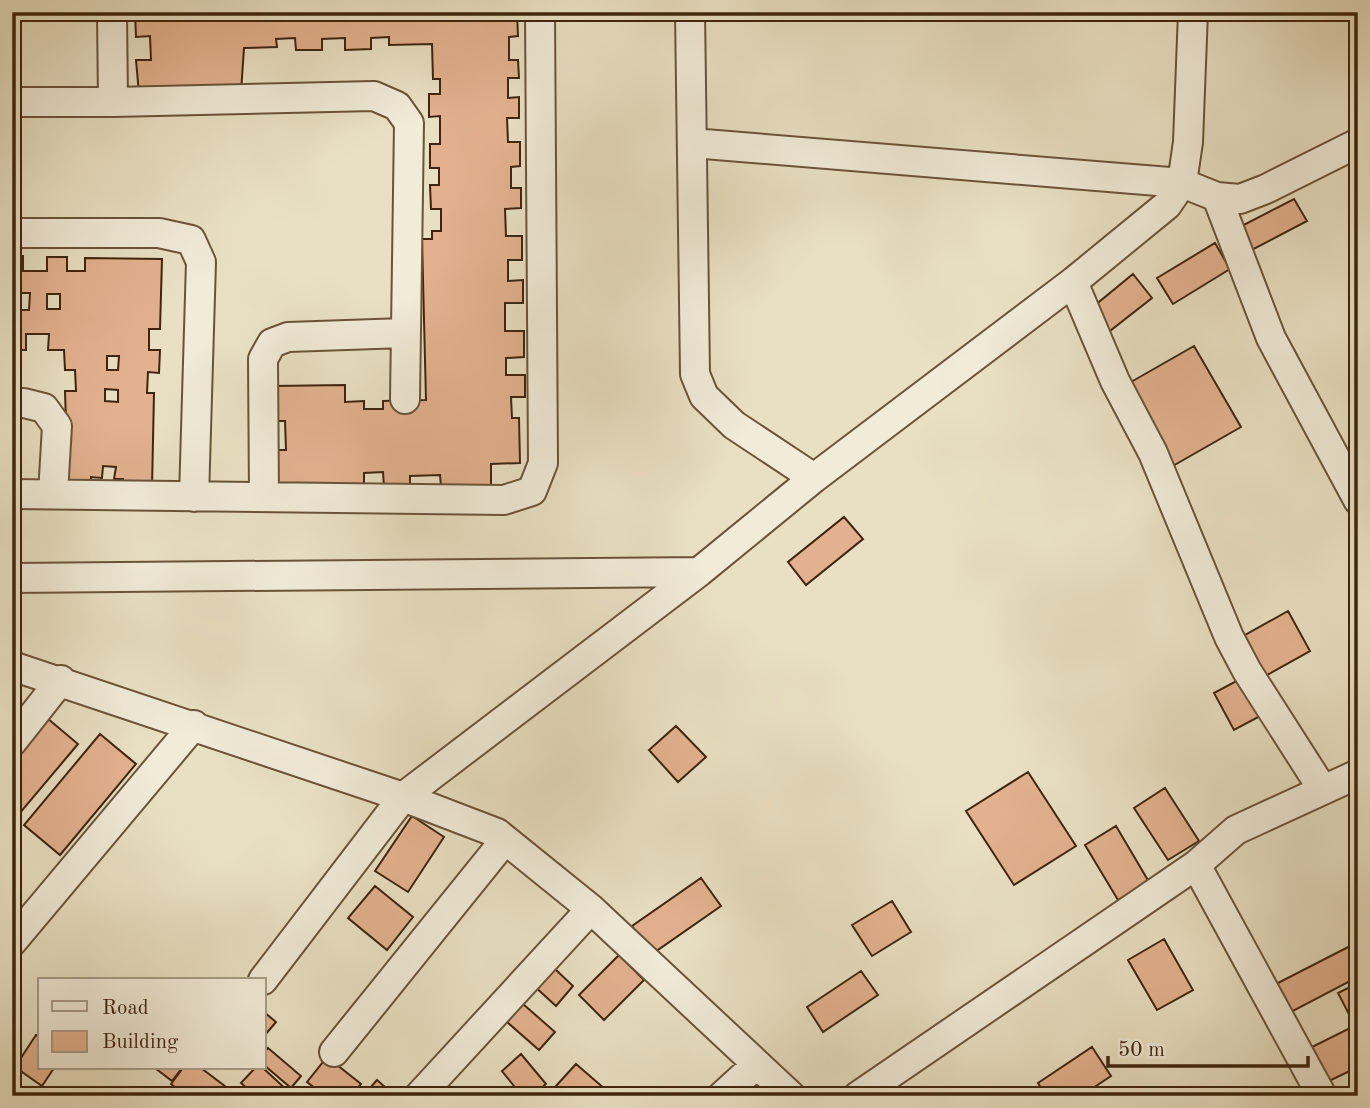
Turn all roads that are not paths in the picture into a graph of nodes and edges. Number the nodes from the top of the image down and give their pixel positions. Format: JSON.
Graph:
{"nodes":[{"id":1,"x":112,"y":12,"type":"edge"},
{"id":2,"x":540,"y":12,"type":"edge"},
{"id":3,"x":690,"y":12,"type":"edge"},
{"id":4,"x":1193,"y":12,"type":"edge"},
{"id":5,"x":12,"y":102,"type":"edge"},
{"id":6,"x":113,"y":102,"type":"junction"},
{"id":7,"x":692,"y":143,"type":"junction"},
{"id":8,"x":1356,"y":151,"type":"edge"},
{"id":9,"x":1182,"y":183,"type":"junction"},
{"id":10,"x":1217,"y":198,"type":"junction"},
{"id":11,"x":12,"y":233,"type":"edge"},
{"id":12,"x":1073,"y":282,"type":"junction"},
{"id":13,"x":405,"y":333,"type":"junction"},
{"id":14,"x":405,"y":399,"type":"dead end"},
{"id":15,"x":12,"y":403,"type":"edge"},
{"id":16,"x":814,"y":478,"type":"junction"},
{"id":17,"x":12,"y":494,"type":"edge"},
{"id":18,"x":53,"y":494,"type":"junction"},
{"id":19,"x":194,"y":497,"type":"junction"},
{"id":20,"x":264,"y":497,"type":"junction"},
{"id":21,"x":1358,"y":500,"type":"edge"},
{"id":22,"x":699,"y":572,"type":"junction"},
{"id":23,"x":12,"y":578,"type":"edge"},
{"id":24,"x":12,"y":666,"type":"edge"},
{"id":25,"x":61,"y":680,"type":"junction"},
{"id":26,"x":194,"y":726,"type":"junction"},
{"id":27,"x":12,"y":742,"type":"edge"},
{"id":28,"x":1358,"y":774,"type":"edge"},
{"id":29,"x":1323,"y":790,"type":"junction"},
{"id":30,"x":403,"y":797,"type":"junction"},
{"id":31,"x":505,"y":840,"type":"junction"},
{"id":32,"x":1196,"y":865,"type":"junction"},
{"id":33,"x":592,"y":909,"type":"junction"},
{"id":34,"x":12,"y":942,"type":"edge"},
{"id":35,"x":266,"y":978,"type":"edge"},
{"id":36,"x":334,"y":1052,"type":"dead end"},
{"id":37,"x":757,"y":1064,"type":"junction"},
{"id":38,"x":419,"y":1096,"type":"edge"},
{"id":39,"x":722,"y":1096,"type":"edge"},
{"id":40,"x":792,"y":1096,"type":"edge"},
{"id":41,"x":858,"y":1096,"type":"edge"},
{"id":42,"x":1322,"y":1096,"type":"edge"}],
"edges":[{"from":1,"to":6,"type":"street"},
{"from":2,"to":20,"type":"street"},
{"from":3,"to":7,"type":"street"},
{"from":4,"to":9,"type":"street"},
{"from":5,"to":6,"type":"street"},
{"from":6,"to":13,"type":"street"},
{"from":7,"to":9,"type":"street"},
{"from":7,"to":16,"type":"street"},
{"from":8,"to":10,"type":"street"},
{"from":9,"to":10,"type":"street"},
{"from":9,"to":12,"type":"street"},
{"from":10,"to":21,"type":"street"},
{"from":11,"to":19,"type":"street"},
{"from":12,"to":16,"type":"street"},
{"from":12,"to":29,"type":"street"},
{"from":13,"to":14,"type":"street"},
{"from":13,"to":20,"type":"street"},
{"from":15,"to":18,"type":"street"},
{"from":16,"to":22,"type":"street"},
{"from":17,"to":18,"type":"street"},
{"from":18,"to":19,"type":"street"},
{"from":19,"to":20,"type":"street"},
{"from":22,"to":23,"type":"street"},
{"from":22,"to":30,"type":"street"},
{"from":24,"to":25,"type":"street"},
{"from":25,"to":26,"type":"street"},
{"from":25,"to":27,"type":"street"},
{"from":26,"to":30,"type":"street"},
{"from":26,"to":34,"type":"street"},
{"from":28,"to":29,"type":"street"},
{"from":29,"to":32,"type":"street"},
{"from":30,"to":31,"type":"street"},
{"from":30,"to":35,"type":"street"},
{"from":31,"to":33,"type":"street"},
{"from":31,"to":36,"type":"street"},
{"from":32,"to":41,"type":"street"},
{"from":32,"to":42,"type":"street"},
{"from":33,"to":37,"type":"street"},
{"from":33,"to":38,"type":"street"},
{"from":37,"to":39,"type":"street"},
{"from":37,"to":40,"type":"street"}]}
